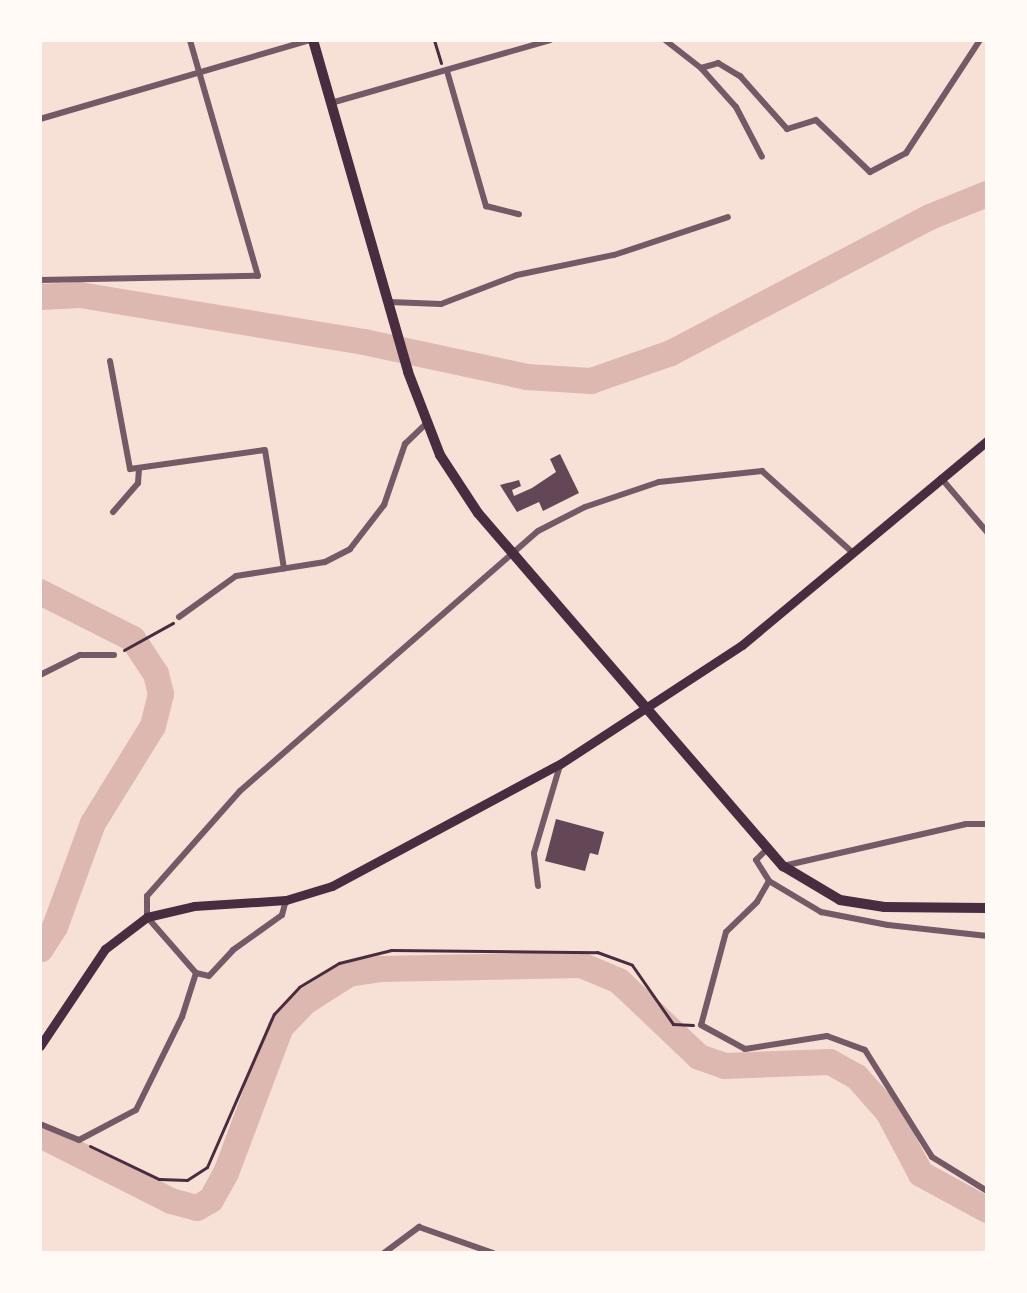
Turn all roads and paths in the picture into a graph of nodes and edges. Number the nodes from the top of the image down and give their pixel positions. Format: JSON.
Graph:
{"nodes":[{"id":1,"x":190,"y":40,"type":"edge"},
{"id":2,"x":312,"y":40,"type":"edge"},
{"id":3,"x":434,"y":40,"type":"edge"},
{"id":4,"x":550,"y":40,"type":"edge"},
{"id":5,"x":665,"y":40,"type":"edge"},
{"id":6,"x":980,"y":40,"type":"edge"},
{"id":7,"x":701,"y":68,"type":"junction"},
{"id":8,"x":200,"y":72,"type":"junction"},
{"id":9,"x":446,"y":72,"type":"junction"},
{"id":10,"x":331,"y":103,"type":"junction"},
{"id":11,"x":40,"y":119,"type":"edge"},
{"id":12,"x":762,"y":157,"type":"dead end"},
{"id":13,"x":519,"y":214,"type":"dead end"},
{"id":14,"x":728,"y":217,"type":"dead end"},
{"id":15,"x":40,"y":280,"type":"edge"},
{"id":16,"x":390,"y":305,"type":"junction"},
{"id":17,"x":110,"y":361,"type":"dead end"},
{"id":18,"x":427,"y":423,"type":"junction"},
{"id":19,"x":987,"y":441,"type":"edge"},
{"id":20,"x":139,"y":468,"type":"junction"},
{"id":21,"x":941,"y":478,"type":"junction"},
{"id":22,"x":113,"y":512,"type":"dead end"},
{"id":23,"x":987,"y":532,"type":"edge"},
{"id":24,"x":851,"y":551,"type":"junction"},
{"id":25,"x":510,"y":553,"type":"junction"},
{"id":26,"x":284,"y":568,"type":"junction"},
{"id":27,"x":179,"y":617,"type":"joint"},
{"id":28,"x":114,"y":655,"type":"joint"},
{"id":29,"x":40,"y":675,"type":"edge"},
{"id":30,"x":645,"y":708,"type":"junction"},
{"id":31,"x":560,"y":764,"type":"junction"},
{"id":32,"x":987,"y":824,"type":"edge"},
{"id":33,"x":766,"y":850,"type":"junction"},
{"id":34,"x":783,"y":866,"type":"junction"},
{"id":35,"x":769,"y":881,"type":"junction"},
{"id":36,"x":538,"y":886,"type":"dead end"},
{"id":37,"x":286,"y":900,"type":"junction"},
{"id":38,"x":987,"y":908,"type":"edge"},
{"id":39,"x":147,"y":917,"type":"junction"},
{"id":40,"x":987,"y":936,"type":"edge"},
{"id":41,"x":196,"y":973,"type":"junction"},
{"id":42,"x":701,"y":1025,"type":"junction"},
{"id":43,"x":40,"y":1046,"type":"edge"},
{"id":44,"x":40,"y":1124,"type":"edge"},
{"id":45,"x":79,"y":1140,"type":"junction"},
{"id":46,"x":987,"y":1191,"type":"edge"},
{"id":47,"x":384,"y":1253,"type":"edge"},
{"id":48,"x":493,"y":1253,"type":"edge"}],
"edges":[{"from":1,"to":8,"type":"street"},
{"from":2,"to":8,"type":"street"},
{"from":2,"to":10,"type":"highway"},
{"from":3,"to":9,"type":"path"},
{"from":4,"to":9,"type":"street"},
{"from":5,"to":7,"type":"street"},
{"from":6,"to":7,"type":"street"},
{"from":7,"to":12,"type":"street"},
{"from":8,"to":11,"type":"street"},
{"from":8,"to":15,"type":"street"},
{"from":9,"to":10,"type":"street"},
{"from":9,"to":13,"type":"street"},
{"from":10,"to":16,"type":"highway"},
{"from":14,"to":16,"type":"street"},
{"from":16,"to":18,"type":"highway"},
{"from":17,"to":20,"type":"street"},
{"from":18,"to":25,"type":"highway"},
{"from":18,"to":26,"type":"street"},
{"from":19,"to":21,"type":"main road"},
{"from":20,"to":22,"type":"street"},
{"from":20,"to":26,"type":"street"},
{"from":21,"to":23,"type":"street"},
{"from":21,"to":24,"type":"main road"},
{"from":24,"to":25,"type":"street"},
{"from":24,"to":30,"type":"main road"},
{"from":25,"to":30,"type":"highway"},
{"from":25,"to":39,"type":"street"},
{"from":26,"to":27,"type":"street"},
{"from":27,"to":28,"type":"path"},
{"from":28,"to":29,"type":"street"},
{"from":30,"to":31,"type":"main road"},
{"from":30,"to":33,"type":"highway"},
{"from":31,"to":36,"type":"street"},
{"from":31,"to":37,"type":"main road"},
{"from":32,"to":34,"type":"street"},
{"from":33,"to":34,"type":"highway"},
{"from":33,"to":35,"type":"street"},
{"from":34,"to":38,"type":"highway"},
{"from":35,"to":40,"type":"street"},
{"from":35,"to":42,"type":"street"},
{"from":37,"to":39,"type":"main road"},
{"from":37,"to":41,"type":"street"},
{"from":39,"to":41,"type":"street"},
{"from":39,"to":43,"type":"main road"},
{"from":41,"to":45,"type":"street"},
{"from":42,"to":45,"type":"path"},
{"from":42,"to":46,"type":"street"},
{"from":44,"to":45,"type":"street"},
{"from":47,"to":48,"type":"street"}]}
